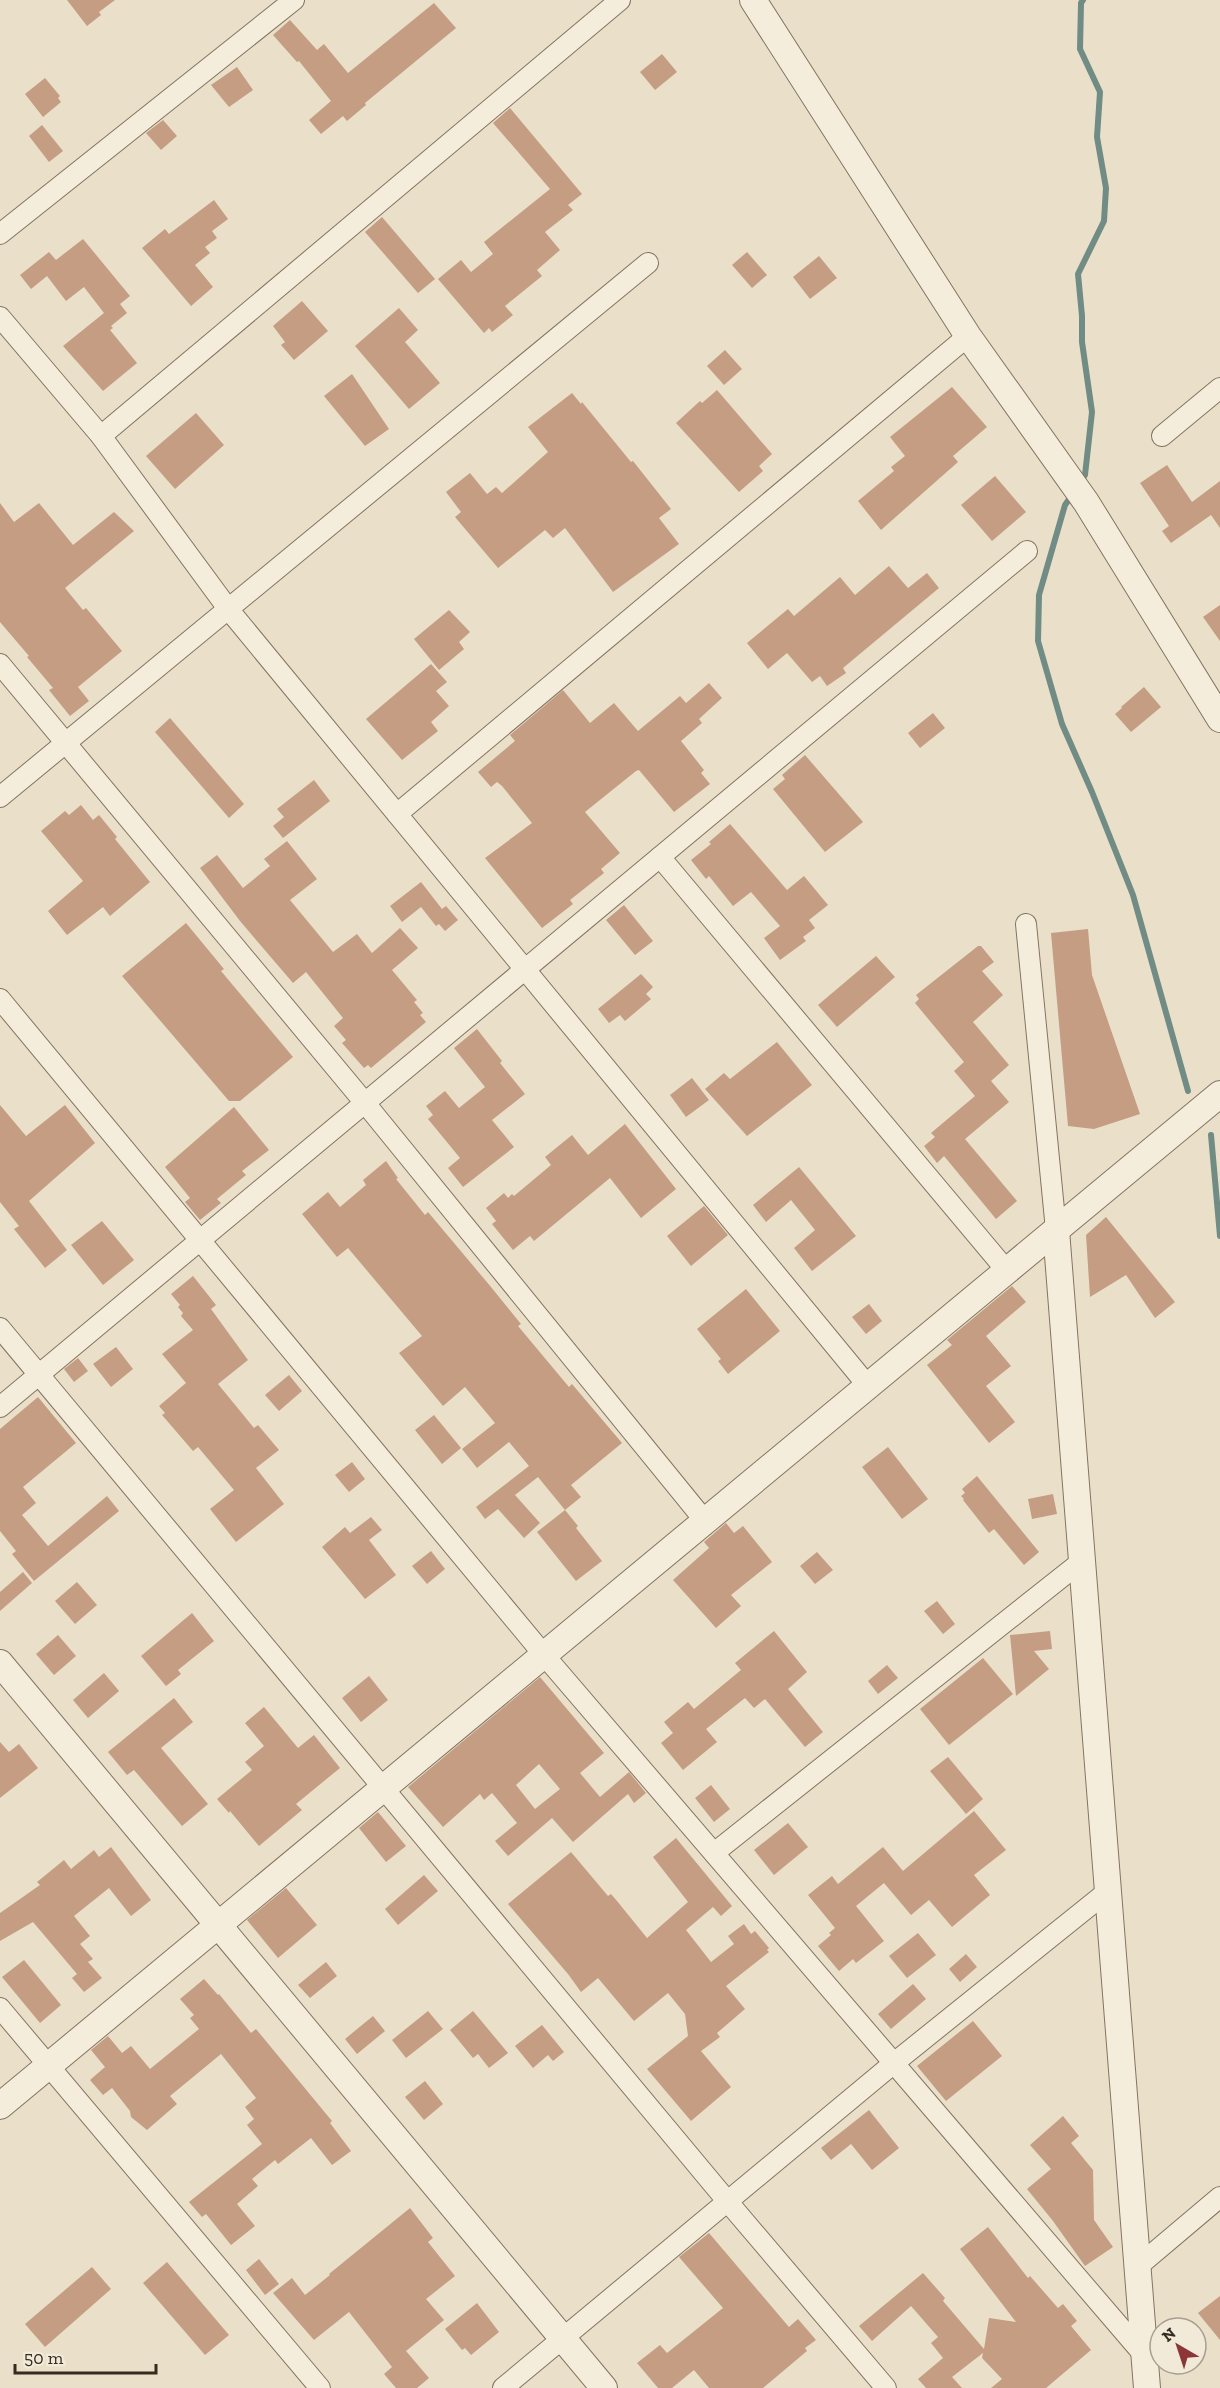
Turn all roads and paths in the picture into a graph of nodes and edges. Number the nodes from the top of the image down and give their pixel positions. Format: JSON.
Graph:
{"nodes":[{"id":1,"x":294,"y":0,"type":"edge"},
{"id":2,"x":620,"y":0,"type":"edge"},
{"id":3,"x":753,"y":0,"type":"edge"},
{"id":4,"x":0,"y":234,"type":"edge"},
{"id":5,"x":648,"y":262,"type":"dead end"},
{"id":6,"x":0,"y":317,"type":"edge"},
{"id":7,"x":968,"y":336,"type":"junction"},
{"id":8,"x":1217,"y":396,"type":"edge"},
{"id":9,"x":101,"y":436,"type":"junction"},
{"id":10,"x":1162,"y":436,"type":"dead end"},
{"id":11,"x":1027,"y":551,"type":"dead end"},
{"id":12,"x":229,"y":610,"type":"junction"},
{"id":13,"x":0,"y":664,"type":"edge"},
{"id":14,"x":1220,"y":719,"type":"edge"},
{"id":15,"x":66,"y":743,"type":"junction"},
{"id":16,"x":0,"y":797,"type":"edge"},
{"id":17,"x":397,"y":814,"type":"junction"},
{"id":18,"x":660,"y":857,"type":"junction"},
{"id":19,"x":1026,"y":924,"type":"dead end"},
{"id":20,"x":525,"y":969,"type":"junction"},
{"id":21,"x":0,"y":999,"type":"edge"},
{"id":22,"x":1220,"y":1094,"type":"edge"},
{"id":23,"x":365,"y":1103,"type":"junction"},
{"id":24,"x":1056,"y":1230,"type":"junction"},
{"id":25,"x":201,"y":1239,"type":"junction"},
{"id":26,"x":1007,"y":1271,"type":"junction"},
{"id":27,"x":0,"y":1328,"type":"edge"},
{"id":28,"x":39,"y":1374,"type":"junction"},
{"id":29,"x":868,"y":1386,"type":"junction"},
{"id":30,"x":0,"y":1407,"type":"edge"},
{"id":31,"x":705,"y":1521,"type":"junction"},
{"id":32,"x":1082,"y":1561,"type":"junction"},
{"id":33,"x":544,"y":1655,"type":"junction"},
{"id":34,"x":0,"y":1663,"type":"edge"},
{"id":35,"x":383,"y":1788,"type":"junction"},
{"id":36,"x":714,"y":1853,"type":"junction"},
{"id":37,"x":1108,"y":1891,"type":"junction"},
{"id":38,"x":218,"y":1925,"type":"junction"},
{"id":39,"x":0,"y":2008,"type":"edge"},
{"id":40,"x":894,"y":2063,"type":"junction"},
{"id":41,"x":48,"y":2066,"type":"junction"},
{"id":42,"x":0,"y":2106,"type":"edge"},
{"id":43,"x":1220,"y":2197,"type":"edge"},
{"id":44,"x":728,"y":2202,"type":"junction"},
{"id":45,"x":1137,"y":2267,"type":"junction"},
{"id":46,"x":563,"y":2339,"type":"junction"},
{"id":47,"x":1144,"y":2355,"type":"junction"},
{"id":48,"x":320,"y":2388,"type":"edge"},
{"id":49,"x":503,"y":2388,"type":"edge"},
{"id":50,"x":604,"y":2388,"type":"edge"},
{"id":51,"x":886,"y":2388,"type":"edge"},
{"id":52,"x":1147,"y":2388,"type":"edge"}],
"edges":[{"from":1,"to":4,"type":"street"},
{"from":2,"to":9,"type":"street"},
{"from":3,"to":7,"type":"street"},
{"from":5,"to":12,"type":"street"},
{"from":6,"to":9,"type":"street"},
{"from":7,"to":14,"type":"street"},
{"from":7,"to":17,"type":"street"},
{"from":8,"to":10,"type":"street"},
{"from":9,"to":12,"type":"street"},
{"from":11,"to":18,"type":"street"},
{"from":12,"to":15,"type":"street"},
{"from":12,"to":17,"type":"street"},
{"from":13,"to":15,"type":"street"},
{"from":15,"to":16,"type":"street"},
{"from":15,"to":23,"type":"street"},
{"from":17,"to":20,"type":"street"},
{"from":18,"to":20,"type":"street"},
{"from":18,"to":26,"type":"street"},
{"from":19,"to":24,"type":"street"},
{"from":20,"to":23,"type":"street"},
{"from":20,"to":29,"type":"street"},
{"from":21,"to":25,"type":"street"},
{"from":22,"to":24,"type":"street"},
{"from":23,"to":25,"type":"street"},
{"from":23,"to":31,"type":"street"},
{"from":24,"to":26,"type":"street"},
{"from":24,"to":32,"type":"street"},
{"from":25,"to":28,"type":"street"},
{"from":25,"to":33,"type":"street"},
{"from":26,"to":29,"type":"street"},
{"from":27,"to":28,"type":"street"},
{"from":28,"to":30,"type":"street"},
{"from":28,"to":35,"type":"street"},
{"from":29,"to":31,"type":"street"},
{"from":31,"to":33,"type":"street"},
{"from":32,"to":36,"type":"street"},
{"from":32,"to":37,"type":"street"},
{"from":33,"to":35,"type":"street"},
{"from":33,"to":36,"type":"street"},
{"from":34,"to":38,"type":"street"},
{"from":35,"to":38,"type":"street"},
{"from":35,"to":44,"type":"street"},
{"from":36,"to":40,"type":"street"},
{"from":37,"to":40,"type":"street"},
{"from":37,"to":45,"type":"street"},
{"from":38,"to":41,"type":"street"},
{"from":38,"to":46,"type":"street"},
{"from":39,"to":41,"type":"street"},
{"from":40,"to":44,"type":"street"},
{"from":40,"to":47,"type":"street"},
{"from":41,"to":42,"type":"street"},
{"from":41,"to":48,"type":"street"},
{"from":43,"to":45,"type":"street"},
{"from":44,"to":46,"type":"street"},
{"from":44,"to":51,"type":"street"},
{"from":45,"to":47,"type":"street"},
{"from":46,"to":49,"type":"street"},
{"from":46,"to":50,"type":"street"},
{"from":47,"to":52,"type":"street"}]}
